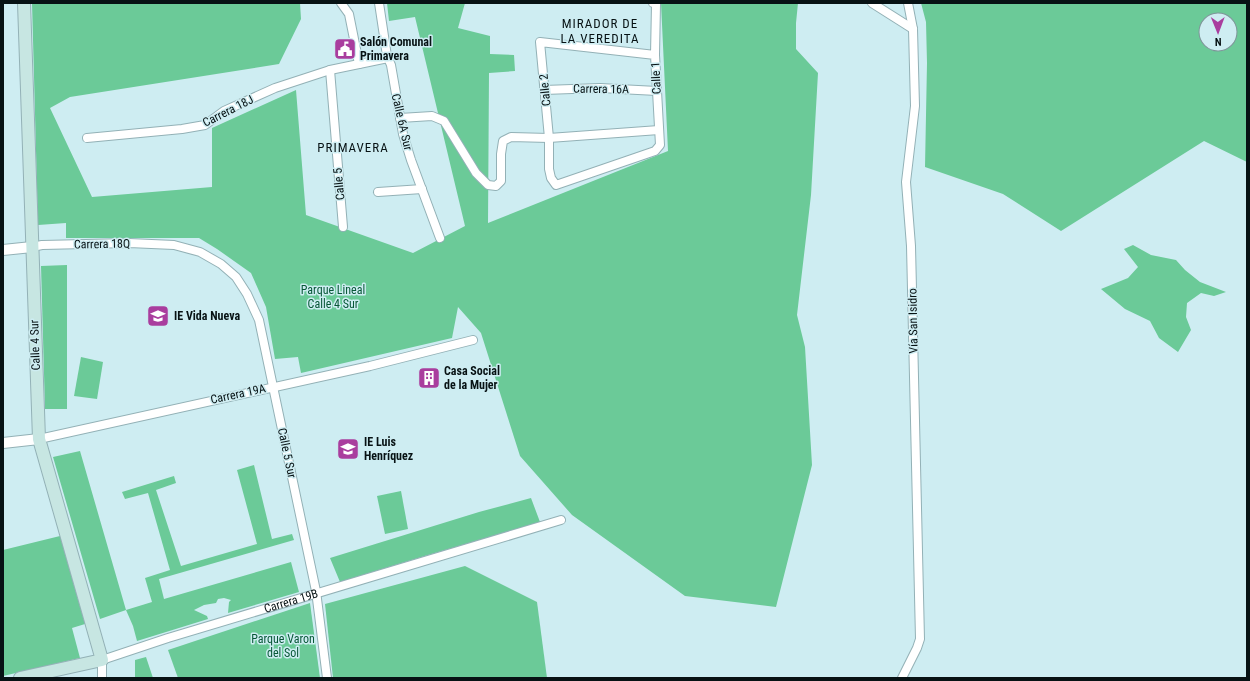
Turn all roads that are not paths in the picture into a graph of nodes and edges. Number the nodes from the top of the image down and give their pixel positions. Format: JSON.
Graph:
{"nodes":[{"id":1,"x":24,"y":3,"type":"edge"},
{"id":2,"x":341,"y":3,"type":"edge"},
{"id":3,"x":379,"y":3,"type":"edge"},
{"id":4,"x":655,"y":3,"type":"edge"},
{"id":5,"x":872,"y":3,"type":"edge"},
{"id":6,"x":908,"y":3,"type":"edge"},
{"id":7,"x":913,"y":29,"type":"junction"},
{"id":8,"x":655,"y":55,"type":"junction"},
{"id":9,"x":388,"y":58,"type":"junction"},
{"id":10,"x":359,"y":64,"type":"junction"},
{"id":11,"x":330,"y":70,"type":"junction"},
{"id":12,"x":544,"y":90,"type":"junction"},
{"id":13,"x":657,"y":91,"type":"junction"},
{"id":14,"x":400,"y":118,"type":"junction"},
{"id":15,"x":659,"y":130,"type":"junction"},
{"id":16,"x":87,"y":138,"type":"dead end"},
{"id":17,"x":549,"y":138,"type":"junction"},
{"id":18,"x":655,"y":151,"type":"joint"},
{"id":19,"x":422,"y":189,"type":"junction"},
{"id":20,"x":378,"y":192,"type":"dead end"},
{"id":21,"x":343,"y":227,"type":"dead end"},
{"id":22,"x":440,"y":238,"type":"dead end"},
{"id":23,"x":32,"y":247,"type":"junction"},
{"id":24,"x":3,"y":250,"type":"edge"},
{"id":25,"x":200,"y":252,"type":"joint"},
{"id":26,"x":473,"y":340,"type":"dead end"},
{"id":27,"x":273,"y":387,"type":"junction"},
{"id":28,"x":39,"y":438,"type":"junction"},
{"id":29,"x":3,"y":443,"type":"edge"},
{"id":30,"x":561,"y":520,"type":"dead end"},
{"id":31,"x":317,"y":594,"type":"junction"},
{"id":32,"x":102,"y":660,"type":"junction"},
{"id":33,"x":20,"y":678,"type":"edge"},
{"id":34,"x":102,"y":678,"type":"edge"},
{"id":35,"x":327,"y":678,"type":"edge"},
{"id":36,"x":902,"y":678,"type":"edge"}],
"edges":[{"from":1,"to":23,"type":"main road","name":"Calle 4 Sur"},
{"from":2,"to":10,"type":"street"},
{"from":3,"to":9,"type":"street","name":"Calle 6A Sur"},
{"from":4,"to":8,"type":"street","name":"Calle 1"},
{"from":5,"to":7,"type":"street"},
{"from":6,"to":7,"type":"street","name":"Vía San Isidro"},
{"from":7,"to":36,"type":"street","name":"Vía San Isidro"},
{"from":8,"to":12,"type":"street","name":"Calle 2"},
{"from":8,"to":13,"type":"street","name":"Calle 1"},
{"from":9,"to":10,"type":"street","name":"Carrera 18J"},
{"from":9,"to":14,"type":"street","name":"Calle 6A Sur"},
{"from":10,"to":11,"type":"street","name":"Carrera 18J"},
{"from":11,"to":16,"type":"street","name":"Carrera 18J"},
{"from":11,"to":21,"type":"street","name":"Calle 5"},
{"from":12,"to":13,"type":"street","name":"Carrera 16A"},
{"from":12,"to":17,"type":"street","name":"Calle 2"},
{"from":13,"to":15,"type":"street","name":"Calle 1"},
{"from":14,"to":17,"type":"street"},
{"from":14,"to":19,"type":"street","name":"Calle 6A Sur"},
{"from":15,"to":17,"type":"street"},
{"from":15,"to":18,"type":"street","name":"Calle 1"},
{"from":17,"to":18,"type":"street","name":"Calle 2"},
{"from":19,"to":20,"type":"street"},
{"from":19,"to":22,"type":"street","name":"Calle 6A Sur"},
{"from":23,"to":24,"type":"street","name":"Carrera 18Q"},
{"from":23,"to":25,"type":"street","name":"Carrera 18Q"},
{"from":23,"to":28,"type":"main road","name":"Calle 4 Sur"},
{"from":25,"to":27,"type":"street","name":"Calle 5 Sur"},
{"from":26,"to":27,"type":"street","name":"Carrera 19A"},
{"from":27,"to":28,"type":"street","name":"Carrera 19A"},
{"from":27,"to":31,"type":"street","name":"Calle 5 Sur"},
{"from":28,"to":29,"type":"street","name":"Carrera 19A"},
{"from":28,"to":32,"type":"main road","name":"Calle 4 Sur"},
{"from":30,"to":31,"type":"street","name":"Carrera 19B"},
{"from":31,"to":32,"type":"street","name":"Carrera 19B"},
{"from":31,"to":35,"type":"street","name":"Calle 5 Sur"},
{"from":32,"to":33,"type":"main road","name":"Carrera 19B"},
{"from":32,"to":34,"type":"street","name":"Calle 4 Sur"}]}
